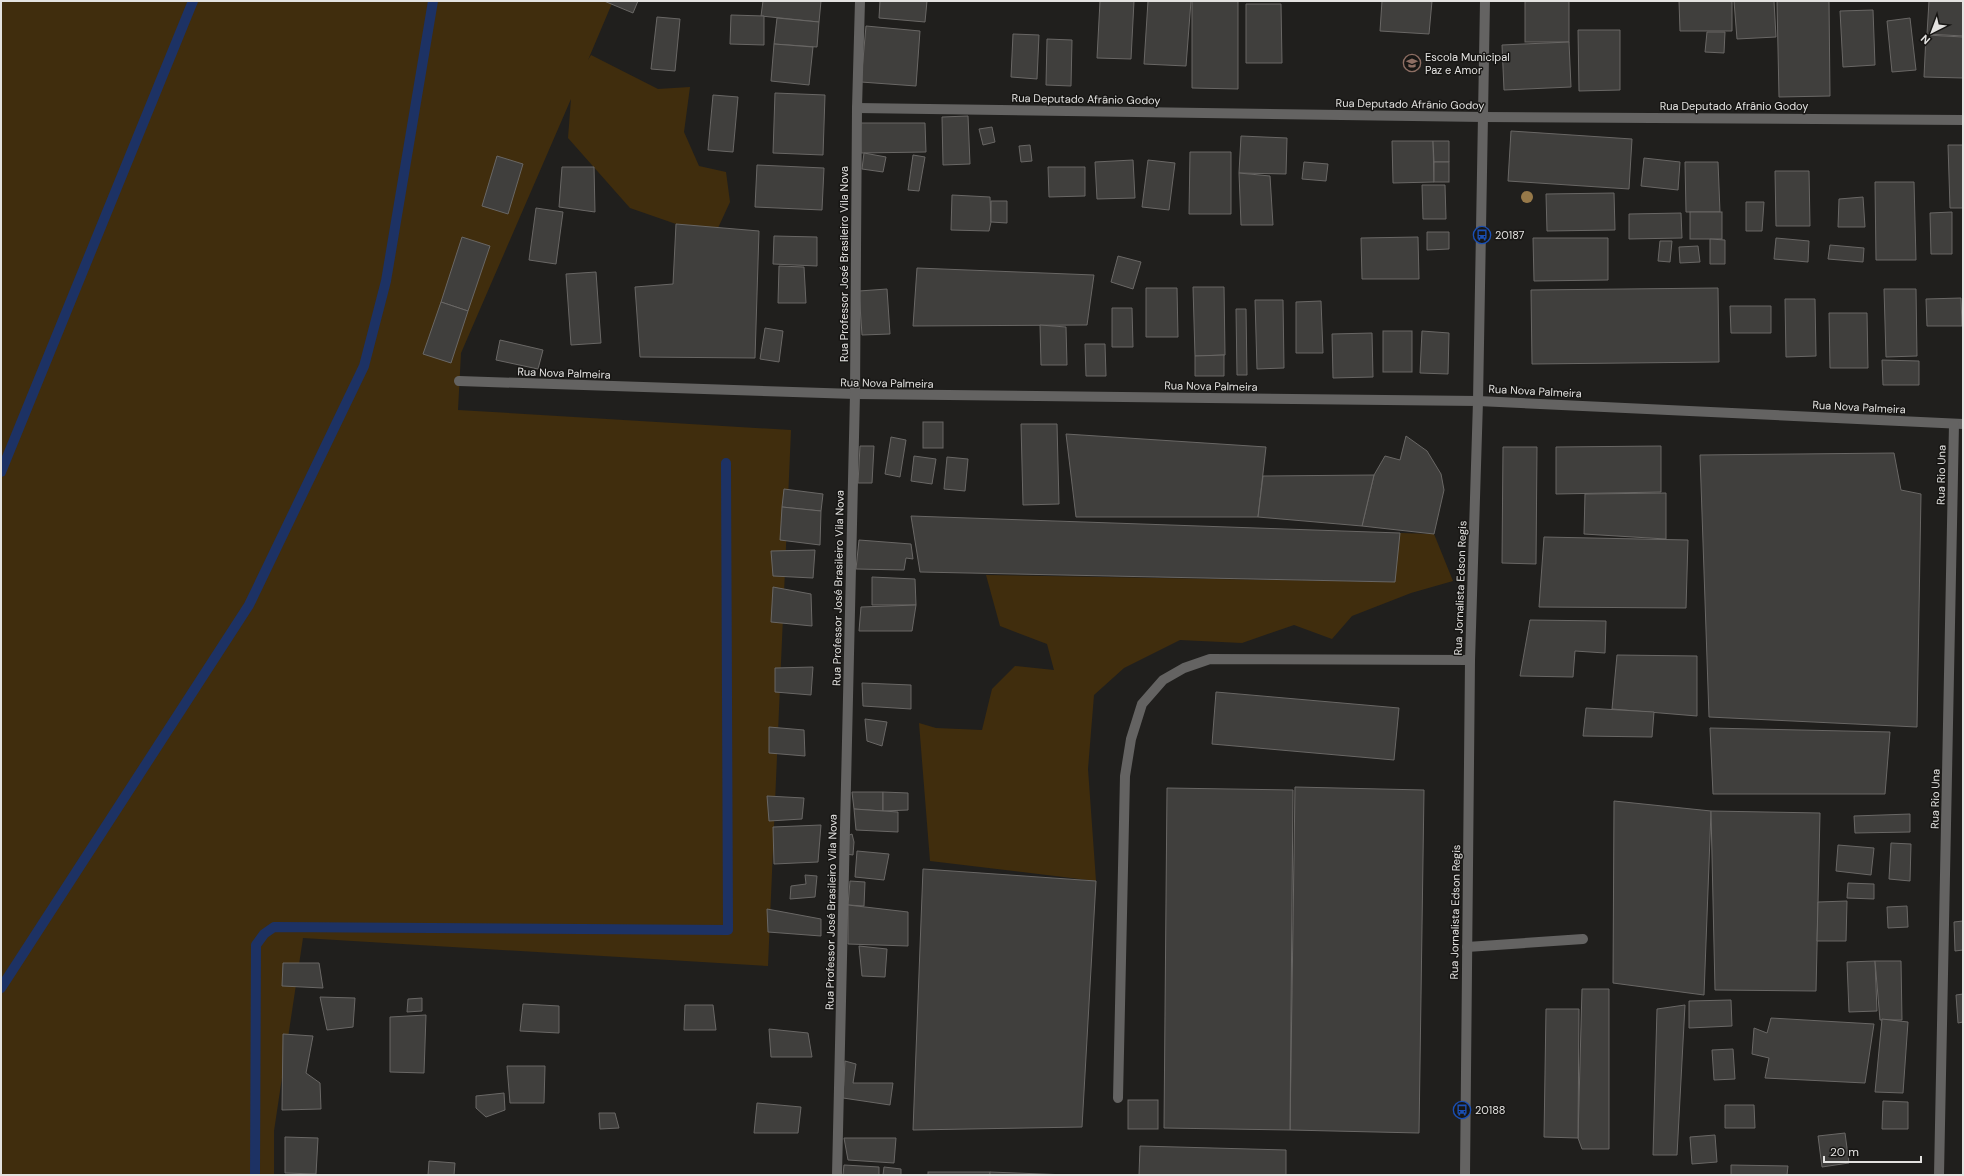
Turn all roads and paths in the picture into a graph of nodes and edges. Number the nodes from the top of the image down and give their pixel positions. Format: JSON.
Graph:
{"nodes":[{"id":1,"x":860,"y":1,"type":"edge"},
{"id":2,"x":1484,"y":1,"type":"edge"},
{"id":3,"x":857,"y":108,"type":"junction"},
{"id":4,"x":1483,"y":117,"type":"junction"},
{"id":5,"x":1963,"y":120,"type":"edge"},
{"id":6,"x":459,"y":381,"type":"dead end"},
{"id":7,"x":855,"y":394,"type":"junction"},
{"id":8,"x":1478,"y":401,"type":"junction"},
{"id":9,"x":1959,"y":424,"type":"edge"},
{"id":10,"x":1470,"y":660,"type":"junction"},
{"id":11,"x":1583,"y":940,"type":"dead end"},
{"id":12,"x":1467,"y":947,"type":"junction"},
{"id":13,"x":1118,"y":1098,"type":"dead end"},
{"id":14,"x":837,"y":1175,"type":"edge"},
{"id":15,"x":1465,"y":1175,"type":"edge"},
{"id":16,"x":1939,"y":1175,"type":"edge"}],
"edges":[{"from":1,"to":3,"type":"street","name":"Rua Professor José Brasileiro Vila Nova"},
{"from":2,"to":4,"type":"street","name":"Rua Jornalista Edson Regis"},
{"from":3,"to":4,"type":"street","name":"Rua Deputado Afrânio Godoy"},
{"from":3,"to":7,"type":"street","name":"Rua Professor José Brasileiro Vila Nova"},
{"from":4,"to":5,"type":"street","name":"Rua Deputado Afrânio Godoy"},
{"from":4,"to":8,"type":"street","name":"Rua Jornalista Edson Regis"},
{"from":6,"to":7,"type":"street","name":"Rua Nova Palmeira"},
{"from":7,"to":8,"type":"street","name":"Rua Nova Palmeira"},
{"from":7,"to":14,"type":"street","name":"Rua Professor José Brasileiro Vila Nova"},
{"from":8,"to":9,"type":"street","name":"Rua Nova Palmeira"},
{"from":8,"to":10,"type":"street","name":"Rua Jornalista Edson Regis"},
{"from":9,"to":16,"type":"street","name":"Rua Rio Una"},
{"from":10,"to":12,"type":"street","name":"Rua Jornalista Edson Regis"},
{"from":10,"to":13,"type":"street"},
{"from":11,"to":12,"type":"street"},
{"from":12,"to":15,"type":"street","name":"Rua Jornalista Edson Regis"}]}
